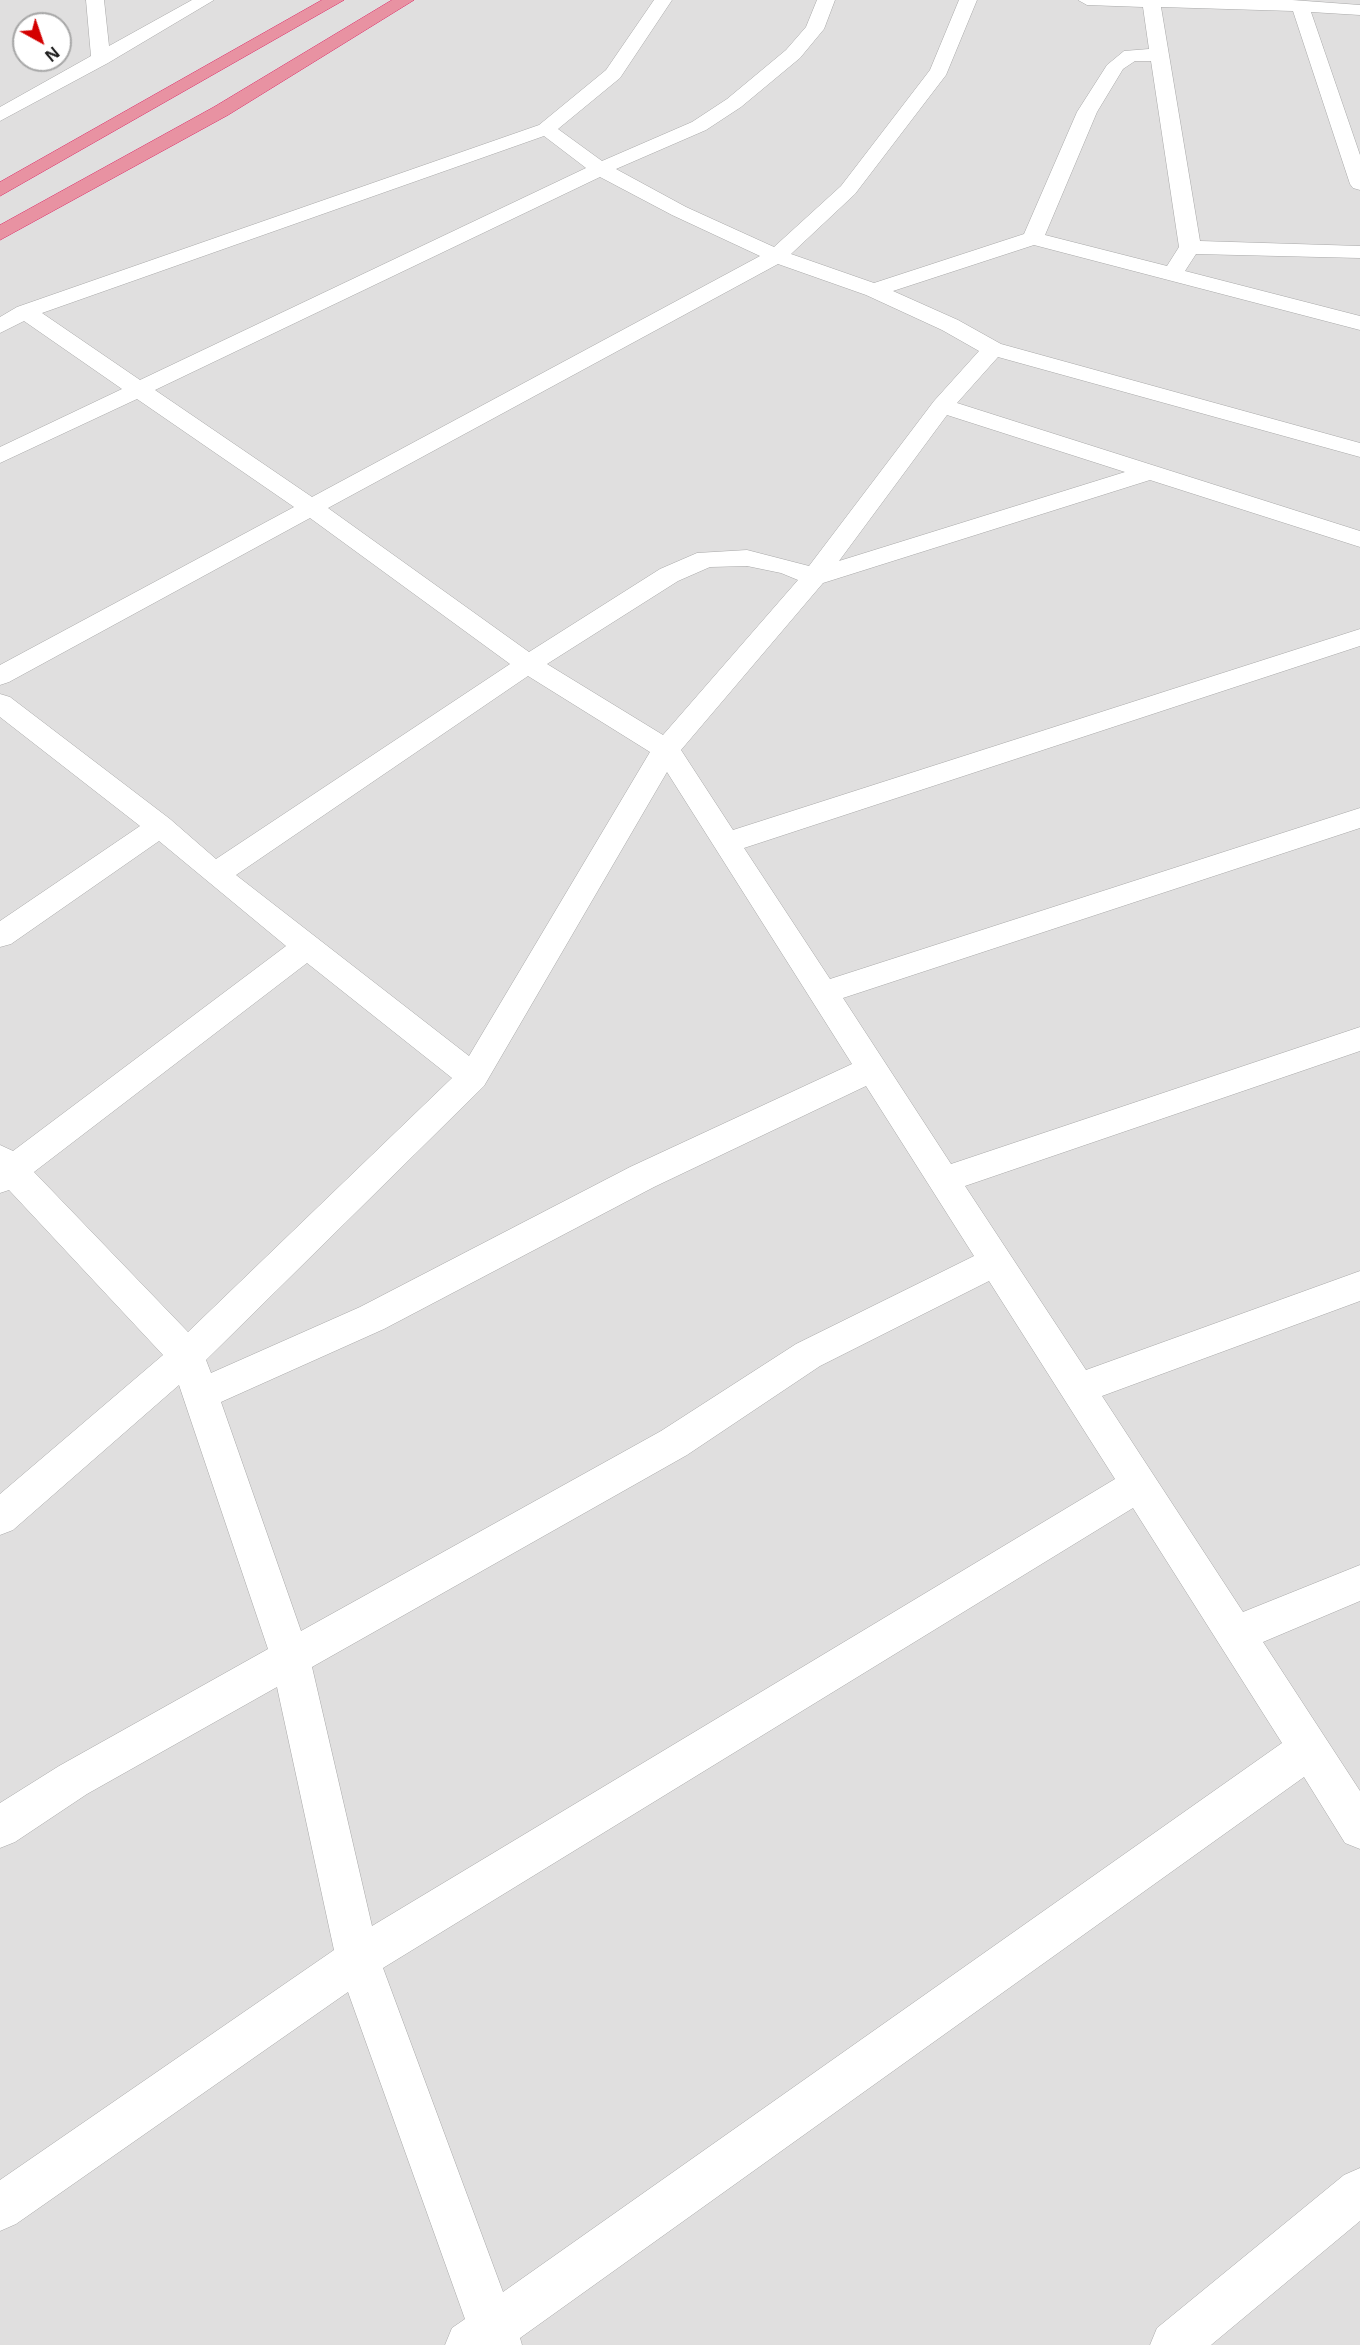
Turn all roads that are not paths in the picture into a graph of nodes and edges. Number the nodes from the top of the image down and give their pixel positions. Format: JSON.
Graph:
{"nodes":[{"id":1,"x":95,"y":0,"type":"edge"},
{"id":2,"x":205,"y":0,"type":"edge"},
{"id":3,"x":335,"y":0,"type":"edge"},
{"id":4,"x":405,"y":0,"type":"edge"},
{"id":5,"x":663,"y":0,"type":"edge"},
{"id":6,"x":826,"y":0,"type":"edge"},
{"id":7,"x":968,"y":0,"type":"edge"},
{"id":8,"x":1096,"y":0,"type":"edge"},
{"id":9,"x":1151,"y":1,"type":"edge"},
{"id":10,"x":1272,"y":2,"type":"edge"},
{"id":11,"x":1300,"y":6,"type":"junction"},
{"id":12,"x":1360,"y":10,"type":"edge"},
{"id":13,"x":1161,"y":55,"type":"junction"},
{"id":14,"x":100,"y":59,"type":"junction"},
{"id":15,"x":0,"y":115,"type":"edge"},
{"id":16,"x":546,"y":129,"type":"junction"},
{"id":17,"x":600,"y":169,"type":"junction"},
{"id":18,"x":1360,"y":184,"type":"edge"},
{"id":19,"x":0,"y":190,"type":"edge"},
{"id":20,"x":0,"y":234,"type":"edge"},
{"id":21,"x":1033,"y":238,"type":"junction"},
{"id":22,"x":1190,"y":247,"type":"junction"},
{"id":23,"x":1360,"y":252,"type":"edge"},
{"id":24,"x":776,"y":256,"type":"junction"},
{"id":25,"x":1172,"y":274,"type":"junction"},
{"id":26,"x":874,"y":290,"type":"junction"},
{"id":27,"x":25,"y":312,"type":"junction"},
{"id":28,"x":1360,"y":323,"type":"edge"},
{"id":29,"x":0,"y":326,"type":"edge"},
{"id":30,"x":993,"y":349,"type":"junction"},
{"id":31,"x":139,"y":389,"type":"junction"},
{"id":32,"x":942,"y":406,"type":"junction"},
{"id":33,"x":1360,"y":450,"type":"edge"},
{"id":34,"x":0,"y":456,"type":"edge"},
{"id":35,"x":1147,"y":473,"type":"junction"},
{"id":36,"x":312,"y":508,"type":"junction"},
{"id":37,"x":1360,"y":539,"type":"edge"},
{"id":38,"x":813,"y":577,"type":"junction"},
{"id":39,"x":1360,"y":637,"type":"edge"},
{"id":40,"x":528,"y":664,"type":"junction"},
{"id":41,"x":0,"y":676,"type":"edge"},
{"id":42,"x":0,"y":703,"type":"edge"},
{"id":43,"x":666,"y":749,"type":"junction"},
{"id":44,"x":1360,"y":818,"type":"edge"},
{"id":45,"x":160,"y":826,"type":"junction"},
{"id":46,"x":726,"y":843,"type":"junction"},
{"id":47,"x":215,"y":874,"type":"junction"},
{"id":48,"x":0,"y":936,"type":"edge"},
{"id":49,"x":308,"y":946,"type":"junction"},
{"id":50,"x":823,"y":993,"type":"junction"},
{"id":51,"x":1360,"y":1039,"type":"edge"},
{"id":52,"x":871,"y":1069,"type":"junction"},
{"id":53,"x":473,"y":1077,"type":"junction"},
{"id":54,"x":4,"y":1169,"type":"edge"},
{"id":55,"x":943,"y":1180,"type":"junction"},
{"id":56,"x":996,"y":1262,"type":"junction"},
{"id":57,"x":1360,"y":1286,"type":"edge"},
{"id":58,"x":187,"y":1356,"type":"junction"},
{"id":59,"x":1078,"y":1389,"type":"junction"},
{"id":60,"x":202,"y":1394,"type":"junction"},
{"id":61,"x":1139,"y":1484,"type":"junction"},
{"id":62,"x":0,"y":1518,"type":"edge"},
{"id":63,"x":1360,"y":1583,"type":"edge"},
{"id":64,"x":1235,"y":1634,"type":"junction"},
{"id":65,"x":291,"y":1660,"type":"junction"},
{"id":66,"x":1309,"y":1749,"type":"junction"},
{"id":67,"x":0,"y":1827,"type":"edge"},
{"id":68,"x":1360,"y":1828,"type":"edge"},
{"id":69,"x":358,"y":1959,"type":"junction"},
{"id":70,"x":1360,"y":2191,"type":"edge"},
{"id":71,"x":0,"y":2208,"type":"edge"},
{"id":72,"x":486,"y":2339,"type":"edge"},
{"id":73,"x":1174,"y":2345,"type":"edge"}],
"edges":[{"from":1,"to":14,"type":"street"},
{"from":2,"to":14,"type":"street"},
{"from":3,"to":19,"type":"highway"},
{"from":4,"to":20,"type":"highway"},
{"from":5,"to":16,"type":"street"},
{"from":6,"to":17,"type":"street"},
{"from":7,"to":24,"type":"street"},
{"from":8,"to":9,"type":"street"},
{"from":9,"to":10,"type":"street"},
{"from":9,"to":13,"type":"street"},
{"from":10,"to":11,"type":"street"},
{"from":11,"to":12,"type":"street"},
{"from":11,"to":18,"type":"street"},
{"from":13,"to":21,"type":"street"},
{"from":13,"to":22,"type":"street"},
{"from":14,"to":15,"type":"street"},
{"from":16,"to":17,"type":"street"},
{"from":16,"to":27,"type":"street"},
{"from":17,"to":24,"type":"street"},
{"from":17,"to":31,"type":"street"},
{"from":21,"to":25,"type":"street"},
{"from":21,"to":26,"type":"street"},
{"from":22,"to":23,"type":"street"},
{"from":22,"to":25,"type":"street"},
{"from":24,"to":26,"type":"street"},
{"from":24,"to":36,"type":"street"},
{"from":25,"to":28,"type":"street"},
{"from":26,"to":30,"type":"street"},
{"from":27,"to":29,"type":"street"},
{"from":27,"to":31,"type":"street"},
{"from":30,"to":32,"type":"street"},
{"from":30,"to":33,"type":"street"},
{"from":31,"to":34,"type":"street"},
{"from":31,"to":36,"type":"street"},
{"from":32,"to":35,"type":"street"},
{"from":32,"to":38,"type":"street"},
{"from":35,"to":37,"type":"street"},
{"from":35,"to":38,"type":"street"},
{"from":36,"to":40,"type":"street"},
{"from":36,"to":41,"type":"street"},
{"from":38,"to":40,"type":"street"},
{"from":38,"to":43,"type":"street"},
{"from":39,"to":46,"type":"street"},
{"from":40,"to":43,"type":"street"},
{"from":40,"to":47,"type":"street"},
{"from":42,"to":45,"type":"street"},
{"from":43,"to":46,"type":"street"},
{"from":43,"to":53,"type":"street"},
{"from":44,"to":50,"type":"street"},
{"from":45,"to":47,"type":"street"},
{"from":45,"to":48,"type":"street"},
{"from":46,"to":50,"type":"street"},
{"from":47,"to":49,"type":"street"},
{"from":49,"to":53,"type":"street"},
{"from":49,"to":54,"type":"street"},
{"from":50,"to":52,"type":"street"},
{"from":51,"to":55,"type":"street"},
{"from":52,"to":55,"type":"street"},
{"from":52,"to":60,"type":"street"},
{"from":53,"to":58,"type":"street"},
{"from":54,"to":58,"type":"street"},
{"from":55,"to":56,"type":"street"},
{"from":56,"to":59,"type":"street"},
{"from":56,"to":65,"type":"street"},
{"from":57,"to":59,"type":"street"},
{"from":58,"to":60,"type":"street"},
{"from":58,"to":62,"type":"street"},
{"from":59,"to":61,"type":"street"},
{"from":60,"to":65,"type":"street"},
{"from":61,"to":64,"type":"street"},
{"from":61,"to":69,"type":"street"},
{"from":63,"to":64,"type":"street"},
{"from":64,"to":66,"type":"street"},
{"from":65,"to":67,"type":"street"},
{"from":65,"to":69,"type":"street"},
{"from":66,"to":68,"type":"street"},
{"from":66,"to":72,"type":"street"},
{"from":69,"to":71,"type":"street"},
{"from":69,"to":72,"type":"street"},
{"from":70,"to":73,"type":"street"}]}
